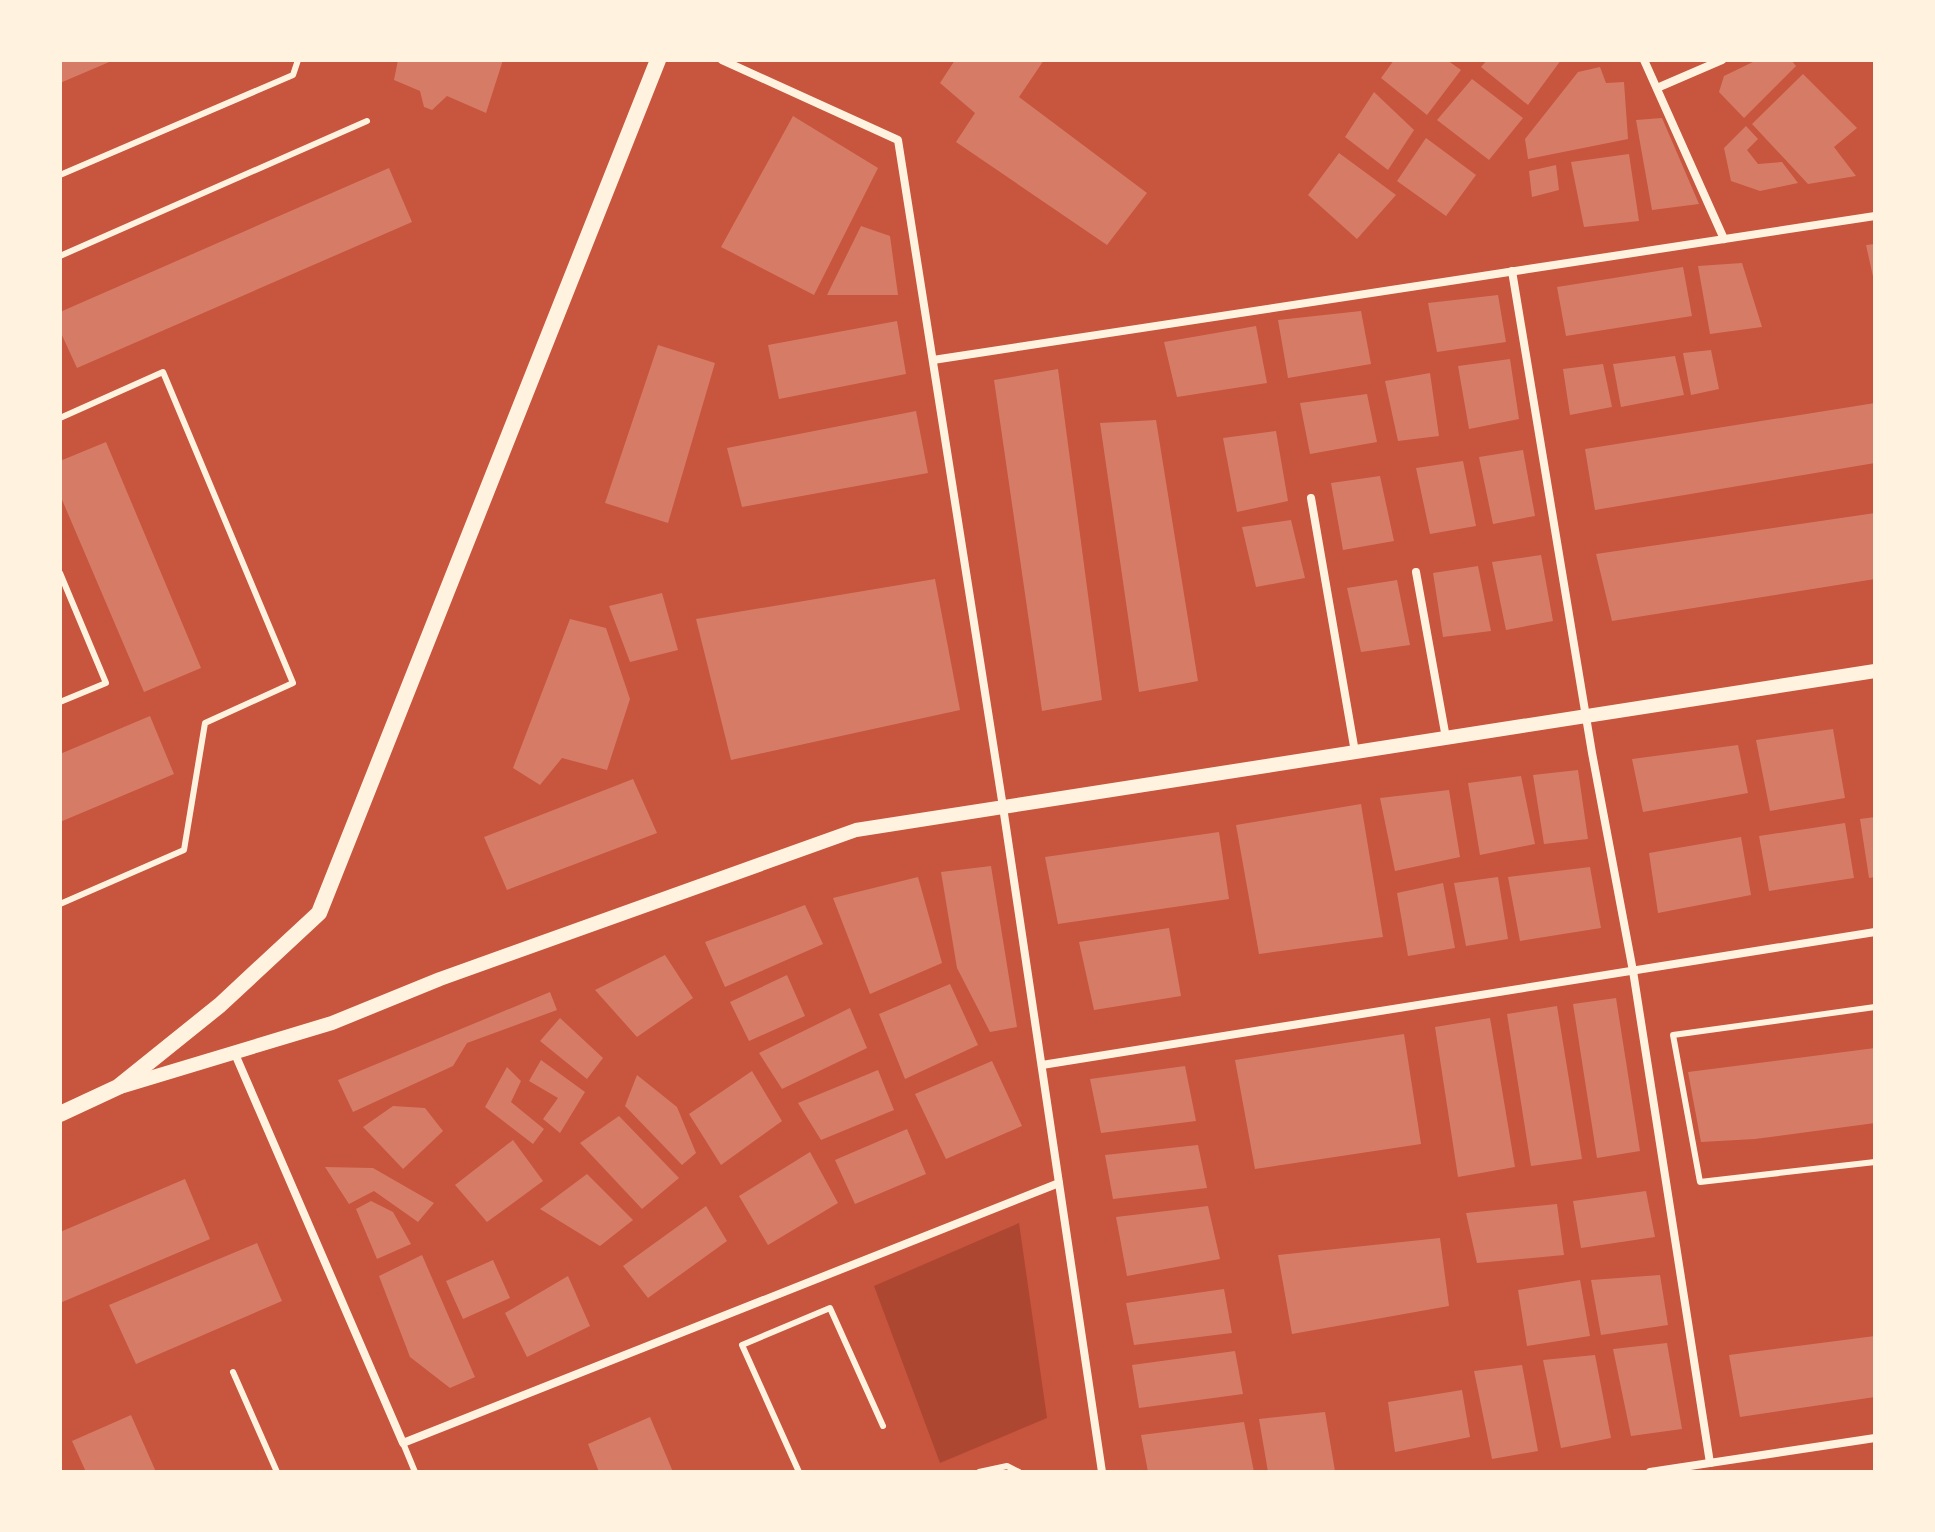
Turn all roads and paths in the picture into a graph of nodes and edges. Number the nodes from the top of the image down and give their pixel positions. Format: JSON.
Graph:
{"nodes":[{"id":1,"x":298,"y":60,"type":"edge"},
{"id":2,"x":658,"y":60,"type":"edge"},
{"id":3,"x":722,"y":60,"type":"edge"},
{"id":4,"x":1644,"y":60,"type":"edge"},
{"id":5,"x":1722,"y":60,"type":"edge"},
{"id":6,"x":1657,"y":88,"type":"junction"},
{"id":7,"x":367,"y":121,"type":"dead end"},
{"id":8,"x":60,"y":175,"type":"edge"},
{"id":9,"x":1875,"y":216,"type":"edge"},
{"id":10,"x":1724,"y":239,"type":"junction"},
{"id":11,"x":60,"y":256,"type":"edge"},
{"id":12,"x":1512,"y":271,"type":"junction"},
{"id":13,"x":933,"y":360,"type":"junction"},
{"id":14,"x":60,"y":418,"type":"edge"},
{"id":15,"x":1311,"y":498,"type":"dead end"},
{"id":16,"x":1416,"y":572,"type":"dead end"},
{"id":17,"x":60,"y":573,"type":"edge"},
{"id":18,"x":1875,"y":671,"type":"edge"},
{"id":19,"x":60,"y":702,"type":"edge"},
{"id":20,"x":1586,"y":716,"type":"junction"},
{"id":21,"x":1446,"y":738,"type":"junction"},
{"id":22,"x":1355,"y":752,"type":"junction"},
{"id":23,"x":1003,"y":807,"type":"junction"},
{"id":24,"x":60,"y":904,"type":"edge"},
{"id":25,"x":1875,"y":932,"type":"edge"},
{"id":26,"x":1633,"y":971,"type":"junction"},
{"id":27,"x":1875,"y":1007,"type":"edge"},
{"id":28,"x":235,"y":1054,"type":"junction"},
{"id":29,"x":1042,"y":1065,"type":"junction"},
{"id":30,"x":118,"y":1087,"type":"junction"},
{"id":31,"x":60,"y":1114,"type":"edge"},
{"id":32,"x":1875,"y":1162,"type":"edge"},
{"id":33,"x":1059,"y":1183,"type":"junction"},
{"id":34,"x":233,"y":1372,"type":"dead end"},
{"id":35,"x":883,"y":1426,"type":"dead end"},
{"id":36,"x":1875,"y":1438,"type":"edge"},
{"id":37,"x":403,"y":1443,"type":"junction"},
{"id":38,"x":1710,"y":1463,"type":"junction"},
{"id":39,"x":277,"y":1472,"type":"edge"},
{"id":40,"x":415,"y":1472,"type":"edge"},
{"id":41,"x":799,"y":1472,"type":"edge"},
{"id":42,"x":979,"y":1472,"type":"edge"},
{"id":43,"x":1019,"y":1472,"type":"edge"},
{"id":44,"x":1102,"y":1472,"type":"edge"},
{"id":45,"x":1650,"y":1472,"type":"edge"}],
"edges":[{"from":1,"to":8,"type":"lane"},
{"from":2,"to":30,"type":"main road"},
{"from":3,"to":13,"type":"street"},
{"from":4,"to":6,"type":"street"},
{"from":5,"to":6,"type":"street"},
{"from":6,"to":10,"type":"street"},
{"from":7,"to":11,"type":"lane"},
{"from":9,"to":10,"type":"street"},
{"from":10,"to":12,"type":"street"},
{"from":12,"to":13,"type":"street"},
{"from":12,"to":20,"type":"street"},
{"from":13,"to":23,"type":"street"},
{"from":14,"to":24,"type":"lane"},
{"from":15,"to":22,"type":"street"},
{"from":16,"to":21,"type":"street"},
{"from":17,"to":19,"type":"lane"},
{"from":18,"to":20,"type":"street"},
{"from":20,"to":21,"type":"street"},
{"from":20,"to":26,"type":"street"},
{"from":21,"to":22,"type":"street"},
{"from":22,"to":23,"type":"street"},
{"from":23,"to":28,"type":"street"},
{"from":23,"to":29,"type":"street"},
{"from":25,"to":26,"type":"street"},
{"from":26,"to":29,"type":"street"},
{"from":26,"to":38,"type":"street"},
{"from":27,"to":32,"type":"lane"},
{"from":28,"to":30,"type":"street"},
{"from":28,"to":37,"type":"street"},
{"from":29,"to":33,"type":"street"},
{"from":30,"to":31,"type":"main road"},
{"from":33,"to":37,"type":"street"},
{"from":33,"to":44,"type":"street"},
{"from":34,"to":39,"type":"lane"},
{"from":35,"to":41,"type":"lane"},
{"from":36,"to":38,"type":"street"},
{"from":37,"to":40,"type":"lane"},
{"from":38,"to":45,"type":"street"},
{"from":42,"to":43,"type":"lane"}]}
